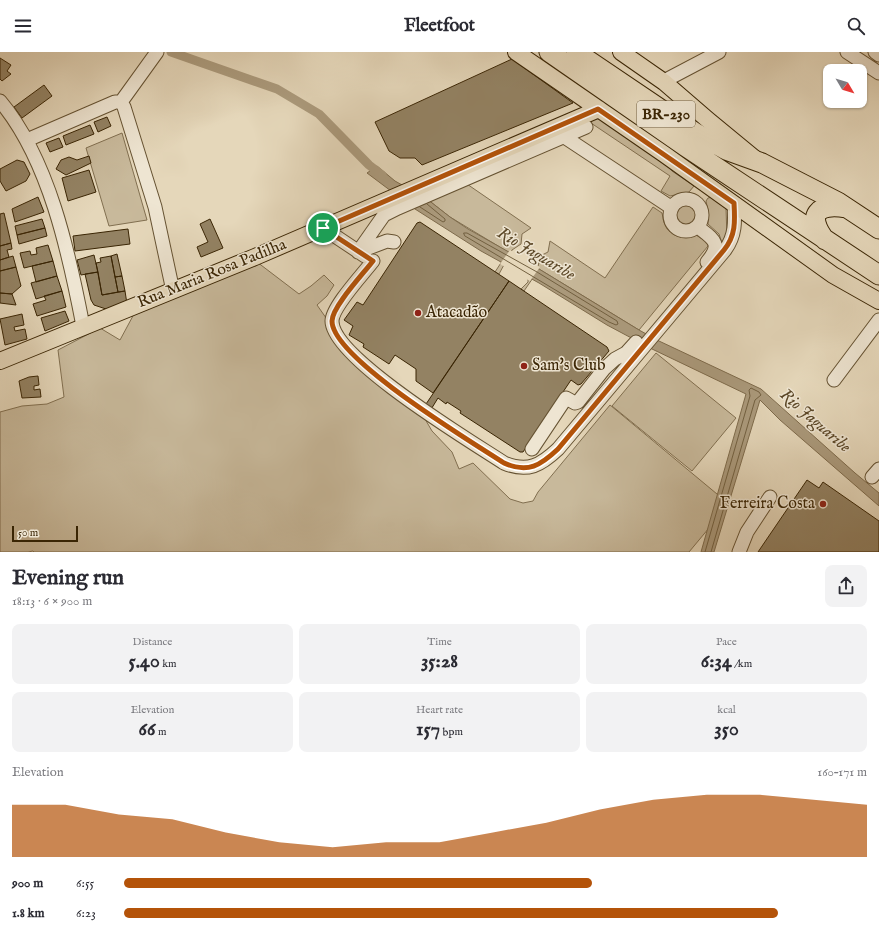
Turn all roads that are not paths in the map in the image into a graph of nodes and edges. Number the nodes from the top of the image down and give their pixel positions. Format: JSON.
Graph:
{"nodes":[{"id":1,"x":516,"y":52,"type":"edge"},
{"id":2,"x":549,"y":52,"type":"edge"},
{"id":3,"x":576,"y":52,"type":"edge"},
{"id":4,"x":621,"y":52,"type":"edge"},
{"id":5,"x":719,"y":52,"type":"edge"},
{"id":6,"x":846,"y":52,"type":"edge"},
{"id":7,"x":875,"y":52,"type":"edge"},
{"id":8,"x":879,"y":55,"type":"edge"},
{"id":9,"x":154,"y":56,"type":"edge"},
{"id":10,"x":879,"y":73,"type":"edge"},
{"id":11,"x":664,"y":81,"type":"junction"},
{"id":12,"x":0,"y":101,"type":"edge"},
{"id":13,"x":120,"y":102,"type":"junction"},
{"id":14,"x":598,"y":109,"type":"junction"},
{"id":15,"x":586,"y":127,"type":"dead end"},
{"id":16,"x":563,"y":136,"type":"junction"},
{"id":17,"x":27,"y":140,"type":"junction"},
{"id":18,"x":762,"y":164,"type":"junction"},
{"id":19,"x":785,"y":176,"type":"junction"},
{"id":20,"x":706,"y":184,"type":"junction"},
{"id":21,"x":419,"y":192,"type":"junction"},
{"id":22,"x":692,"y":201,"type":"junction"},
{"id":23,"x":396,"y":202,"type":"junction"},
{"id":24,"x":738,"y":206,"type":"junction"},
{"id":25,"x":672,"y":208,"type":"junction"},
{"id":26,"x":847,"y":208,"type":"junction"},
{"id":27,"x":342,"y":220,"type":"junction"},
{"id":28,"x":879,"y":221,"type":"edge"},
{"id":29,"x":698,"y":227,"type":"junction"},
{"id":30,"x":323,"y":228,"type":"junction"},
{"id":31,"x":879,"y":229,"type":"edge"},
{"id":32,"x":342,"y":240,"type":"junction"},
{"id":33,"x":825,"y":240,"type":"junction"},
{"id":34,"x":394,"y":242,"type":"dead end"},
{"id":35,"x":358,"y":252,"type":"junction"},
{"id":36,"x":879,"y":275,"type":"edge"},
{"id":37,"x":173,"y":291,"type":"junction"},
{"id":38,"x":879,"y":301,"type":"edge"},
{"id":39,"x":879,"y":320,"type":"edge"},
{"id":40,"x":83,"y":326,"type":"junction"},
{"id":41,"x":649,"y":333,"type":"junction"},
{"id":42,"x":638,"y":346,"type":"junction"},
{"id":43,"x":0,"y":361,"type":"edge"},
{"id":44,"x":834,"y":380,"type":"dead end"},
{"id":45,"x":532,"y":449,"type":"dead end"},
{"id":46,"x":770,"y":497,"type":"dead end"},
{"id":47,"x":739,"y":552,"type":"edge"}],
"edges":[{"from":1,"to":14,"type":"main road"},
{"from":2,"to":33,"type":"highway","number":"BR-230"},
{"from":3,"to":18,"type":"highway","number":"BR-230"},
{"from":4,"to":11,"type":"main road"},
{"from":5,"to":11,"type":"street"},
{"from":6,"to":10,"type":"street"},
{"from":7,"to":8,"type":"street"},
{"from":9,"to":13,"type":"street"},
{"from":11,"to":18,"type":"main road"},
{"from":12,"to":17,"type":"street"},
{"from":13,"to":17,"type":"street"},
{"from":13,"to":37,"type":"street"},
{"from":14,"to":20,"type":"main road"},
{"from":14,"to":21,"type":"main road","name":"Rua Maria Rosa Padilha"},
{"from":15,"to":16,"type":"street"},
{"from":16,"to":21,"type":"street"},
{"from":16,"to":25,"type":"street"},
{"from":17,"to":40,"type":"street"},
{"from":18,"to":19,"type":"highway","number":"BR-230"},
{"from":19,"to":26,"type":"highway","number":"BR-230"},
{"from":19,"to":28,"type":"street"},
{"from":20,"to":22,"type":"street"},
{"from":20,"to":24,"type":"main road"},
{"from":21,"to":23,"type":"main road","name":"Rua Maria Rosa Padilha"},
{"from":22,"to":25,"type":"street"},
{"from":22,"to":29,"type":"street"},
{"from":23,"to":27,"type":"main road","name":"Rua Maria Rosa Padilha"},
{"from":23,"to":35,"type":"street"},
{"from":24,"to":38,"type":"main road"},
{"from":24,"to":41,"type":"street"},
{"from":25,"to":29,"type":"street"},
{"from":26,"to":31,"type":"highway","number":"BR-230"},
{"from":26,"to":33,"type":"highway"},
{"from":27,"to":30,"type":"main road","name":"Rua Maria Rosa Padilha"},
{"from":27,"to":32,"type":"street"},
{"from":29,"to":41,"type":"street"},
{"from":30,"to":32,"type":"street"},
{"from":30,"to":37,"type":"main road","name":"Rua Maria Rosa Padilha"},
{"from":32,"to":35,"type":"street"},
{"from":33,"to":36,"type":"highway","number":"BR-230"},
{"from":34,"to":35,"type":"street"},
{"from":35,"to":42,"type":"street"},
{"from":37,"to":40,"type":"main road","name":"Rua Maria Rosa Padilha"},
{"from":39,"to":44,"type":"street"},
{"from":40,"to":43,"type":"main road","name":"Rua Maria Rosa Padilha"},
{"from":41,"to":42,"type":"street"},
{"from":42,"to":45,"type":"street"},
{"from":46,"to":47,"type":"street"}]}
